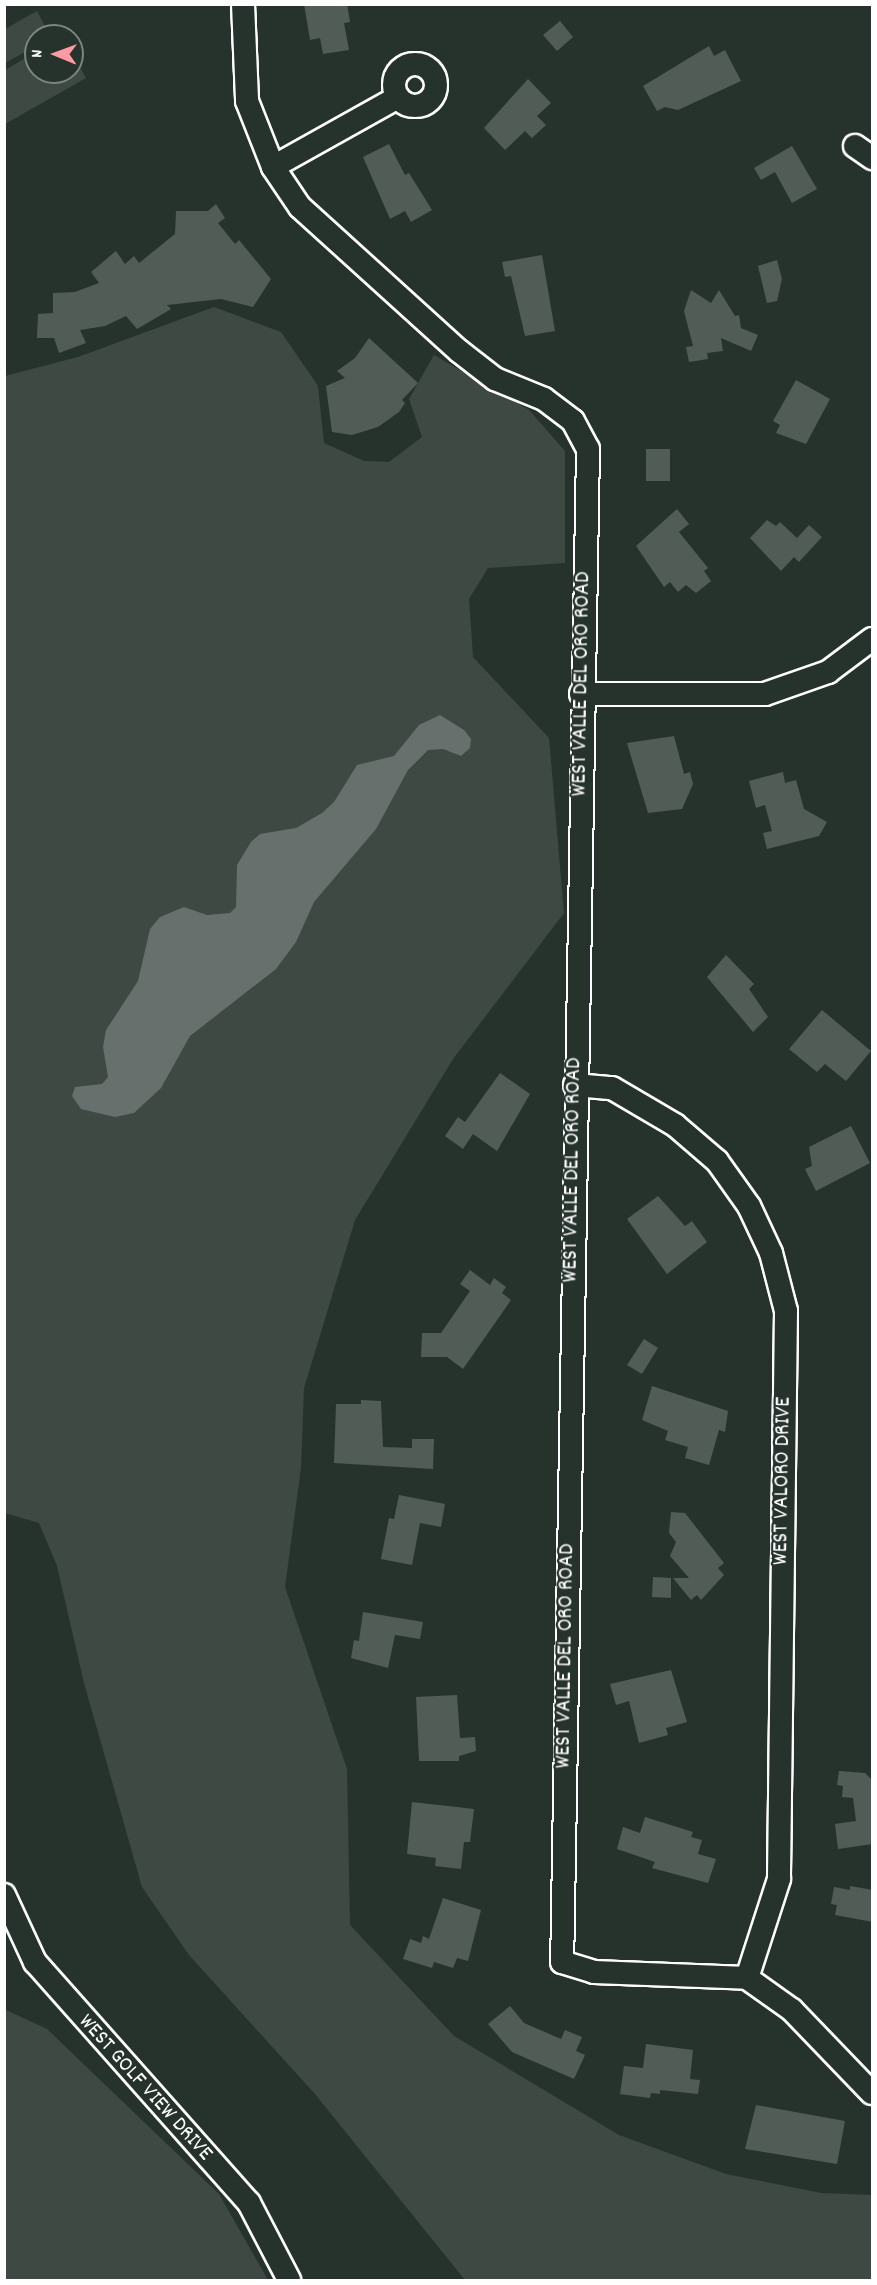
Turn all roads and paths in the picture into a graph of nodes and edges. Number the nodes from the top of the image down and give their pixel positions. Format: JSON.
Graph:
{"nodes":[{"id":1,"x":243,"y":4,"type":"edge"},
{"id":2,"x":398,"y":97,"type":"dead end"},
{"id":3,"x":273,"y":167,"type":"junction"},
{"id":4,"x":873,"y":639,"type":"edge"},
{"id":5,"x":581,"y":694,"type":"junction"},
{"id":6,"x":574,"y":1085,"type":"junction"},
{"id":7,"x":4,"y":1895,"type":"edge"},
{"id":8,"x":747,"y":1978,"type":"junction"},
{"id":9,"x":873,"y":2093,"type":"edge"},
{"id":10,"x":289,"y":2280,"type":"edge"}],
"edges":[{"from":1,"to":3,"type":"street","name":"WEST VALLE DEL ORO ROAD"},
{"from":2,"to":3,"type":"street"},
{"from":3,"to":5,"type":"street","name":"WEST VALLE DEL ORO ROAD"},
{"from":4,"to":5,"type":"street"},
{"from":5,"to":6,"type":"street","name":"WEST VALLE DEL ORO ROAD"},
{"from":6,"to":8,"type":"street","name":"WEST VALORO DRIVE"},
{"from":6,"to":8,"type":"street","name":"WEST VALLE DEL ORO ROAD"},
{"from":7,"to":10,"type":"street","name":"WEST GOLF VIEW DRIVE"},
{"from":8,"to":9,"type":"street"}]}
